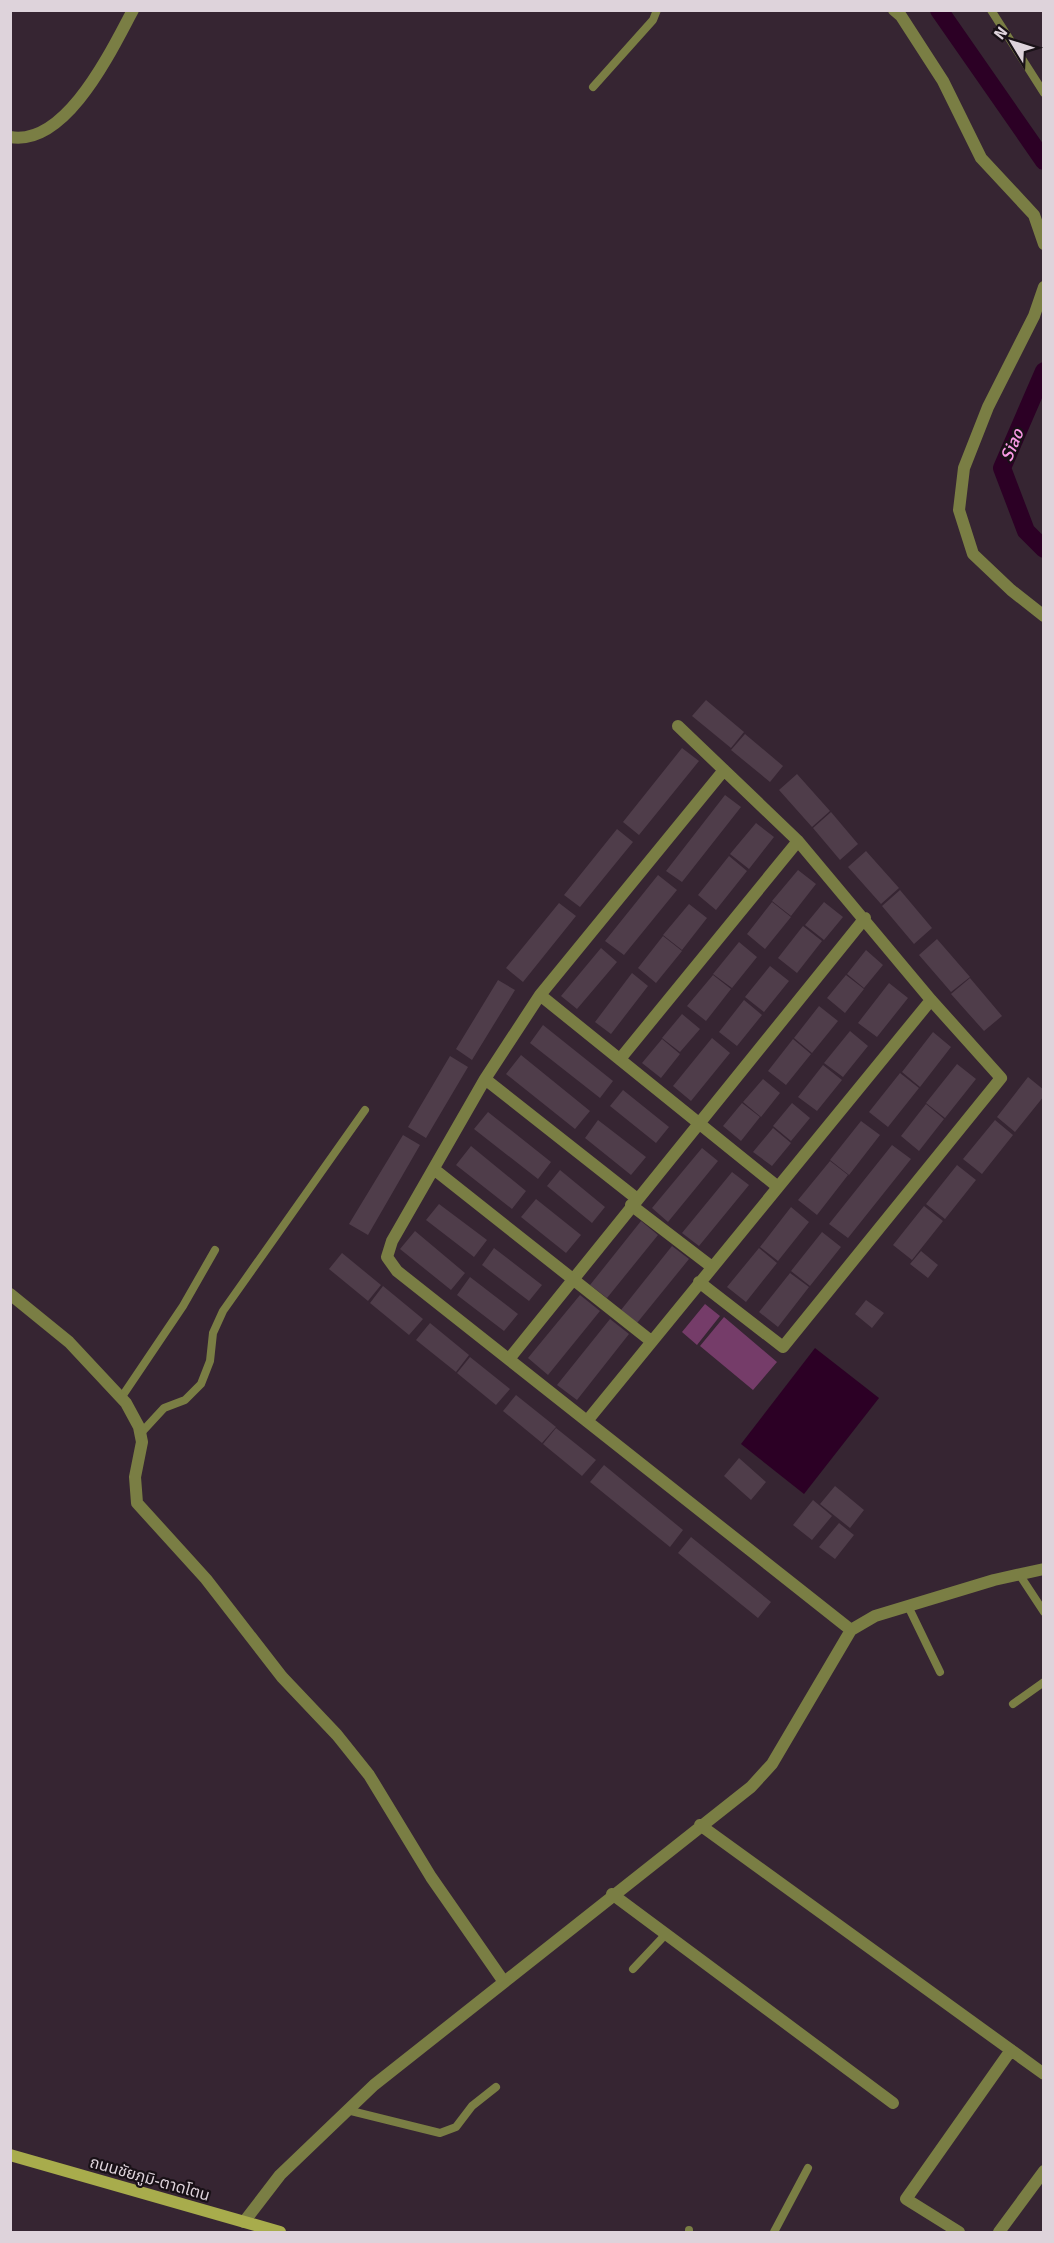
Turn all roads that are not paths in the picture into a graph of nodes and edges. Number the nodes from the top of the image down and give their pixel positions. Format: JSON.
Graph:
{"nodes":[{"id":1,"x":133,"y":10,"type":"edge"},
{"id":2,"x":657,"y":10,"type":"edge"},
{"id":3,"x":894,"y":10,"type":"edge"},
{"id":4,"x":991,"y":10,"type":"edge"},
{"id":5,"x":593,"y":87,"type":"dead end"},
{"id":6,"x":1044,"y":93,"type":"edge"},
{"id":7,"x":10,"y":137,"type":"edge"},
{"id":8,"x":1044,"y":244,"type":"edge"},
{"id":9,"x":1044,"y":287,"type":"edge"},
{"id":10,"x":1044,"y":616,"type":"edge"},
{"id":11,"x":678,"y":726,"type":"dead end"},
{"id":12,"x":724,"y":770,"type":"junction"},
{"id":13,"x":798,"y":841,"type":"junction"},
{"id":14,"x":865,"y":918,"type":"junction"},
{"id":15,"x":540,"y":995,"type":"junction"},
{"id":16,"x":931,"y":1000,"type":"junction"},
{"id":17,"x":620,"y":1059,"type":"junction"},
{"id":18,"x":485,"y":1079,"type":"junction"},
{"id":19,"x":366,"y":1110,"type":"dead end"},
{"id":20,"x":698,"y":1122,"type":"junction"},
{"id":21,"x":435,"y":1170,"type":"junction"},
{"id":22,"x":778,"y":1186,"type":"junction"},
{"id":23,"x":634,"y":1202,"type":"junction"},
{"id":24,"x":215,"y":1250,"type":"dead end"},
{"id":25,"x":712,"y":1267,"type":"junction"},
{"id":26,"x":574,"y":1278,"type":"junction"},
{"id":27,"x":699,"y":1282,"type":"junction"},
{"id":28,"x":10,"y":1294,"type":"edge"},
{"id":29,"x":651,"y":1341,"type":"junction"},
{"id":30,"x":509,"y":1359,"type":"junction"},
{"id":31,"x":121,"y":1398,"type":"junction"},
{"id":32,"x":587,"y":1421,"type":"junction"},
{"id":33,"x":140,"y":1434,"type":"junction"},
{"id":34,"x":1044,"y":1569,"type":"edge"},
{"id":35,"x":1019,"y":1574,"type":"junction"},
{"id":36,"x":908,"y":1606,"type":"junction"},
{"id":37,"x":1044,"y":1612,"type":"edge"},
{"id":38,"x":851,"y":1630,"type":"junction"},
{"id":39,"x":940,"y":1672,"type":"dead end"},
{"id":40,"x":1044,"y":1682,"type":"edge"},
{"id":41,"x":1013,"y":1704,"type":"dead end"},
{"id":42,"x":700,"y":1825,"type":"junction"},
{"id":43,"x":612,"y":1894,"type":"junction"},
{"id":44,"x":666,"y":1934,"type":"junction"},
{"id":45,"x":633,"y":1969,"type":"dead end"},
{"id":46,"x":504,"y":1982,"type":"junction"},
{"id":47,"x":1011,"y":2050,"type":"junction"},
{"id":48,"x":1044,"y":2074,"type":"edge"},
{"id":49,"x":496,"y":2087,"type":"dead end"},
{"id":50,"x":893,"y":2103,"type":"dead end"},
{"id":51,"x":347,"y":2110,"type":"junction"},
{"id":52,"x":12,"y":2159,"type":"edge"},
{"id":53,"x":808,"y":2168,"type":"dead end"},
{"id":54,"x":1044,"y":2171,"type":"edge"},
{"id":55,"x":244,"y":2222,"type":"junction"},
{"id":56,"x":280,"y":2232,"type":"edge"},
{"id":57,"x":774,"y":2232,"type":"edge"},
{"id":58,"x":959,"y":2232,"type":"edge"},
{"id":59,"x":999,"y":2232,"type":"edge"}],
"edges":[{"from":1,"to":7,"type":"street"},
{"from":2,"to":5,"type":"lane"},
{"from":3,"to":8,"type":"street"},
{"from":4,"to":6,"type":"lane"},
{"from":9,"to":10,"type":"street"},
{"from":11,"to":12,"type":"street"},
{"from":12,"to":13,"type":"street"},
{"from":12,"to":15,"type":"street"},
{"from":13,"to":14,"type":"street"},
{"from":13,"to":17,"type":"street"},
{"from":14,"to":16,"type":"street"},
{"from":14,"to":20,"type":"street"},
{"from":15,"to":17,"type":"street"},
{"from":15,"to":18,"type":"street"},
{"from":16,"to":22,"type":"street"},
{"from":16,"to":27,"type":"street"},
{"from":17,"to":20,"type":"street"},
{"from":18,"to":21,"type":"street"},
{"from":18,"to":23,"type":"street"},
{"from":19,"to":33,"type":"lane"},
{"from":20,"to":22,"type":"street"},
{"from":20,"to":23,"type":"street"},
{"from":21,"to":26,"type":"street"},
{"from":21,"to":30,"type":"street"},
{"from":22,"to":25,"type":"street"},
{"from":23,"to":25,"type":"street"},
{"from":23,"to":26,"type":"street"},
{"from":24,"to":31,"type":"lane"},
{"from":25,"to":27,"type":"street"},
{"from":26,"to":29,"type":"street"},
{"from":26,"to":30,"type":"street"},
{"from":27,"to":29,"type":"street"},
{"from":28,"to":31,"type":"street"},
{"from":29,"to":32,"type":"street"},
{"from":30,"to":32,"type":"street"},
{"from":31,"to":33,"type":"street"},
{"from":32,"to":38,"type":"street"},
{"from":33,"to":46,"type":"street"},
{"from":34,"to":35,"type":"street"},
{"from":35,"to":36,"type":"street"},
{"from":35,"to":37,"type":"lane"},
{"from":36,"to":38,"type":"street"},
{"from":36,"to":39,"type":"lane"},
{"from":38,"to":42,"type":"street"},
{"from":40,"to":41,"type":"lane"},
{"from":42,"to":43,"type":"street"},
{"from":42,"to":47,"type":"street"},
{"from":43,"to":44,"type":"street"},
{"from":43,"to":46,"type":"street"},
{"from":44,"to":45,"type":"lane"},
{"from":44,"to":50,"type":"street"},
{"from":46,"to":51,"type":"street"},
{"from":47,"to":48,"type":"street"},
{"from":47,"to":58,"type":"street"},
{"from":49,"to":51,"type":"lane"},
{"from":51,"to":55,"type":"street"},
{"from":52,"to":55,"type":"main road","name":"ถนนชัยภูมิ-ตาดโตน"},
{"from":53,"to":57,"type":"lane"},
{"from":54,"to":59,"type":"street"},
{"from":55,"to":56,"type":"main road","name":"ถนนชัยภูมิ-ตาดโตน"}]}
